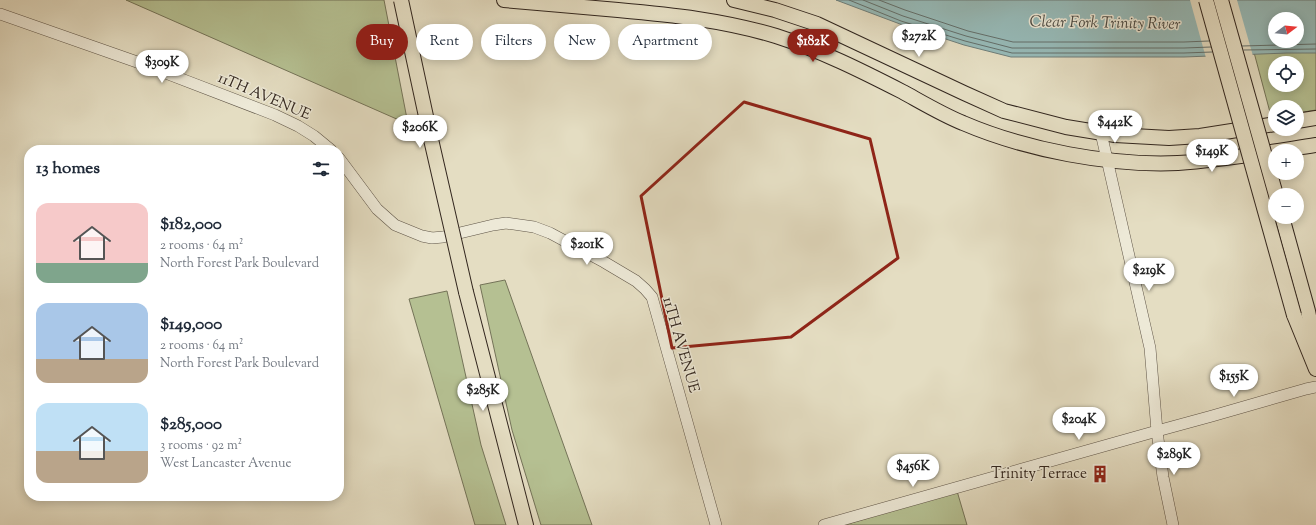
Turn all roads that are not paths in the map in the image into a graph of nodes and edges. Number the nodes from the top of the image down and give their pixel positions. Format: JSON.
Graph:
{"nodes":[{"id":1,"x":401,"y":0,"type":"edge"},
{"id":2,"x":504,"y":0,"type":"edge"},
{"id":3,"x":734,"y":0,"type":"edge"},
{"id":4,"x":1206,"y":0,"type":"edge"},
{"id":5,"x":1221,"y":0,"type":"edge"},
{"id":6,"x":0,"y":14,"type":"edge"},
{"id":7,"x":1316,"y":118,"type":"edge"},
{"id":8,"x":1304,"y":120,"type":"edge"},
{"id":9,"x":1268,"y":125,"type":"edge"},
{"id":10,"x":1101,"y":134,"type":"junction"},
{"id":11,"x":324,"y":145,"type":"edge"},
{"id":12,"x":1316,"y":145,"type":"edge"},
{"id":13,"x":1107,"y":159,"type":"junction"},
{"id":14,"x":344,"y":165,"type":"edge"},
{"id":15,"x":1274,"y":188,"type":"edge"},
{"id":16,"x":1284,"y":224,"type":"edge"},
{"id":17,"x":1316,"y":352,"type":"edge"},
{"id":18,"x":1316,"y":369,"type":"edge"},
{"id":19,"x":1316,"y":388,"type":"edge"},
{"id":20,"x":1157,"y":431,"type":"junction"},
{"id":21,"x":526,"y":525,"type":"edge"},
{"id":22,"x":716,"y":525,"type":"edge"},
{"id":23,"x":824,"y":525,"type":"edge"},
{"id":24,"x":1173,"y":525,"type":"edge"}],
"edges":[{"from":1,"to":21,"type":"main road","bridge":true},
{"from":2,"to":13,"type":"main road"},
{"from":3,"to":10,"type":"main road"},
{"from":4,"to":18,"type":"main road","bridge":true},
{"from":5,"to":15,"type":"main road","bridge":true},
{"from":6,"to":11,"type":"street","name":"11TH AVENUE"},
{"from":7,"to":8,"type":"main road"},
{"from":9,"to":10,"type":"main road"},
{"from":10,"to":13,"type":"street"},
{"from":12,"to":13,"type":"main road"},
{"from":13,"to":20,"type":"street"},
{"from":14,"to":22,"type":"street","name":"11TH AVENUE"},
{"from":16,"to":17,"type":"main road"},
{"from":19,"to":20,"type":"street"},
{"from":20,"to":23,"type":"street"},
{"from":20,"to":24,"type":"street"}]}
